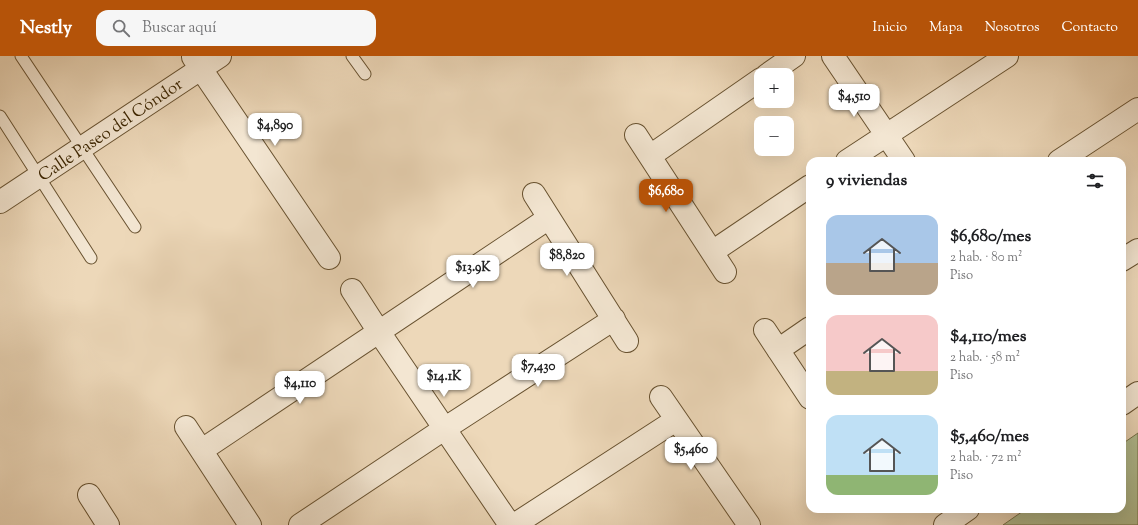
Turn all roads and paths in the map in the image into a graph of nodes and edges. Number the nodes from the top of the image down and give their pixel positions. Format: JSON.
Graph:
{"nodes":[{"id":1,"x":21,"y":56,"type":"edge"},
{"id":2,"x":220,"y":56,"type":"edge"},
{"id":3,"x":352,"y":56,"type":"edge"},
{"id":4,"x":794,"y":56,"type":"edge"},
{"id":5,"x":833,"y":56,"type":"edge"},
{"id":6,"x":1007,"y":56,"type":"edge"},
{"id":7,"x":196,"y":62,"type":"edge"},
{"id":8,"x":777,"y":68,"type":"edge"},
{"id":9,"x":364,"y":74,"type":"dead end"},
{"id":10,"x":754,"y":84,"type":"edge"},
{"id":11,"x":1138,"y":110,"type":"edge"},
{"id":12,"x":0,"y":116,"type":"edge"},
{"id":13,"x":636,"y":135,"type":"dead end"},
{"id":14,"x":886,"y":135,"type":"junction"},
{"id":15,"x":82,"y":148,"type":"junction"},
{"id":16,"x":650,"y":156,"type":"junction"},
{"id":17,"x":853,"y":157,"type":"edge"},
{"id":18,"x":901,"y":157,"type":"edge"},
{"id":19,"x":1065,"y":157,"type":"edge"},
{"id":20,"x":39,"y":176,"type":"junction"},
{"id":21,"x":806,"y":189,"type":"edge"},
{"id":22,"x":534,"y":194,"type":"dead end"},
{"id":23,"x":0,"y":202,"type":"edge"},
{"id":24,"x":549,"y":218,"type":"junction"},
{"id":25,"x":135,"y":227,"type":"dead end"},
{"id":26,"x":1138,"y":250,"type":"edge"},
{"id":27,"x":712,"y":252,"type":"junction"},
{"id":28,"x":91,"y":258,"type":"dead end"},
{"id":29,"x":329,"y":258,"type":"dead end"},
{"id":30,"x":1126,"y":258,"type":"edge"},
{"id":31,"x":725,"y":272,"type":"dead end"},
{"id":32,"x":352,"y":290,"type":"dead end"},
{"id":33,"x":614,"y":319,"type":"junction"},
{"id":34,"x":765,"y":330,"type":"dead end"},
{"id":35,"x":806,"y":331,"type":"edge"},
{"id":36,"x":379,"y":332,"type":"junction"},
{"id":37,"x":628,"y":341,"type":"dead end"},
{"id":38,"x":778,"y":350,"type":"junction"},
{"id":39,"x":806,"y":392,"type":"edge"},
{"id":40,"x":1138,"y":393,"type":"edge"},
{"id":41,"x":661,"y":397,"type":"dead end"},
{"id":42,"x":1126,"y":401,"type":"edge"},
{"id":43,"x":676,"y":420,"type":"junction"},
{"id":44,"x":186,"y":427,"type":"dead end"},
{"id":45,"x":444,"y":428,"type":"junction"},
{"id":46,"x":202,"y":450,"type":"junction"},
{"id":47,"x":89,"y":496,"type":"dead end"},
{"id":48,"x":962,"y":513,"type":"edge"},
{"id":49,"x":740,"y":522,"type":"edge"},
{"id":50,"x":103,"y":523,"type":"edge"},
{"id":51,"x":250,"y":525,"type":"edge"},
{"id":52,"x":300,"y":525,"type":"edge"},
{"id":53,"x":510,"y":525,"type":"edge"},
{"id":54,"x":514,"y":525,"type":"edge"},
{"id":55,"x":945,"y":525,"type":"edge"}],
"edges":[{"from":1,"to":15,"type":"lane"},
{"from":2,"to":7,"type":"street","name":"Calle Paseo del Cóndor"},
{"from":3,"to":9,"type":"lane"},
{"from":4,"to":8,"type":"street"},
{"from":5,"to":14,"type":"street"},
{"from":6,"to":14,"type":"street"},
{"from":7,"to":15,"type":"street","name":"Calle Paseo del Cóndor"},
{"from":7,"to":29,"type":"street"},
{"from":10,"to":16,"type":"street"},
{"from":11,"to":19,"type":"street"},
{"from":12,"to":20,"type":"lane"},
{"from":13,"to":16,"type":"street"},
{"from":14,"to":17,"type":"street"},
{"from":14,"to":18,"type":"street"},
{"from":15,"to":20,"type":"street","name":"Calle Paseo del Cóndor"},
{"from":15,"to":25,"type":"lane"},
{"from":16,"to":27,"type":"street"},
{"from":20,"to":23,"type":"street","name":"Calle Paseo del Cóndor"},
{"from":20,"to":28,"type":"lane"},
{"from":21,"to":27,"type":"street"},
{"from":22,"to":24,"type":"street"},
{"from":24,"to":33,"type":"street"},
{"from":24,"to":36,"type":"street"},
{"from":26,"to":30,"type":"street"},
{"from":27,"to":31,"type":"street"},
{"from":32,"to":36,"type":"street"},
{"from":33,"to":37,"type":"street"},
{"from":33,"to":45,"type":"street"},
{"from":34,"to":38,"type":"street"},
{"from":35,"to":38,"type":"street"},
{"from":36,"to":45,"type":"street"},
{"from":36,"to":46,"type":"street"},
{"from":38,"to":39,"type":"street"},
{"from":40,"to":42,"type":"street"},
{"from":41,"to":43,"type":"street"},
{"from":43,"to":49,"type":"street"},
{"from":43,"to":54,"type":"street"},
{"from":44,"to":46,"type":"street"},
{"from":45,"to":52,"type":"street"},
{"from":45,"to":53,"type":"street"},
{"from":46,"to":51,"type":"street"},
{"from":47,"to":50,"type":"street"},
{"from":48,"to":55,"type":"street"}]}
